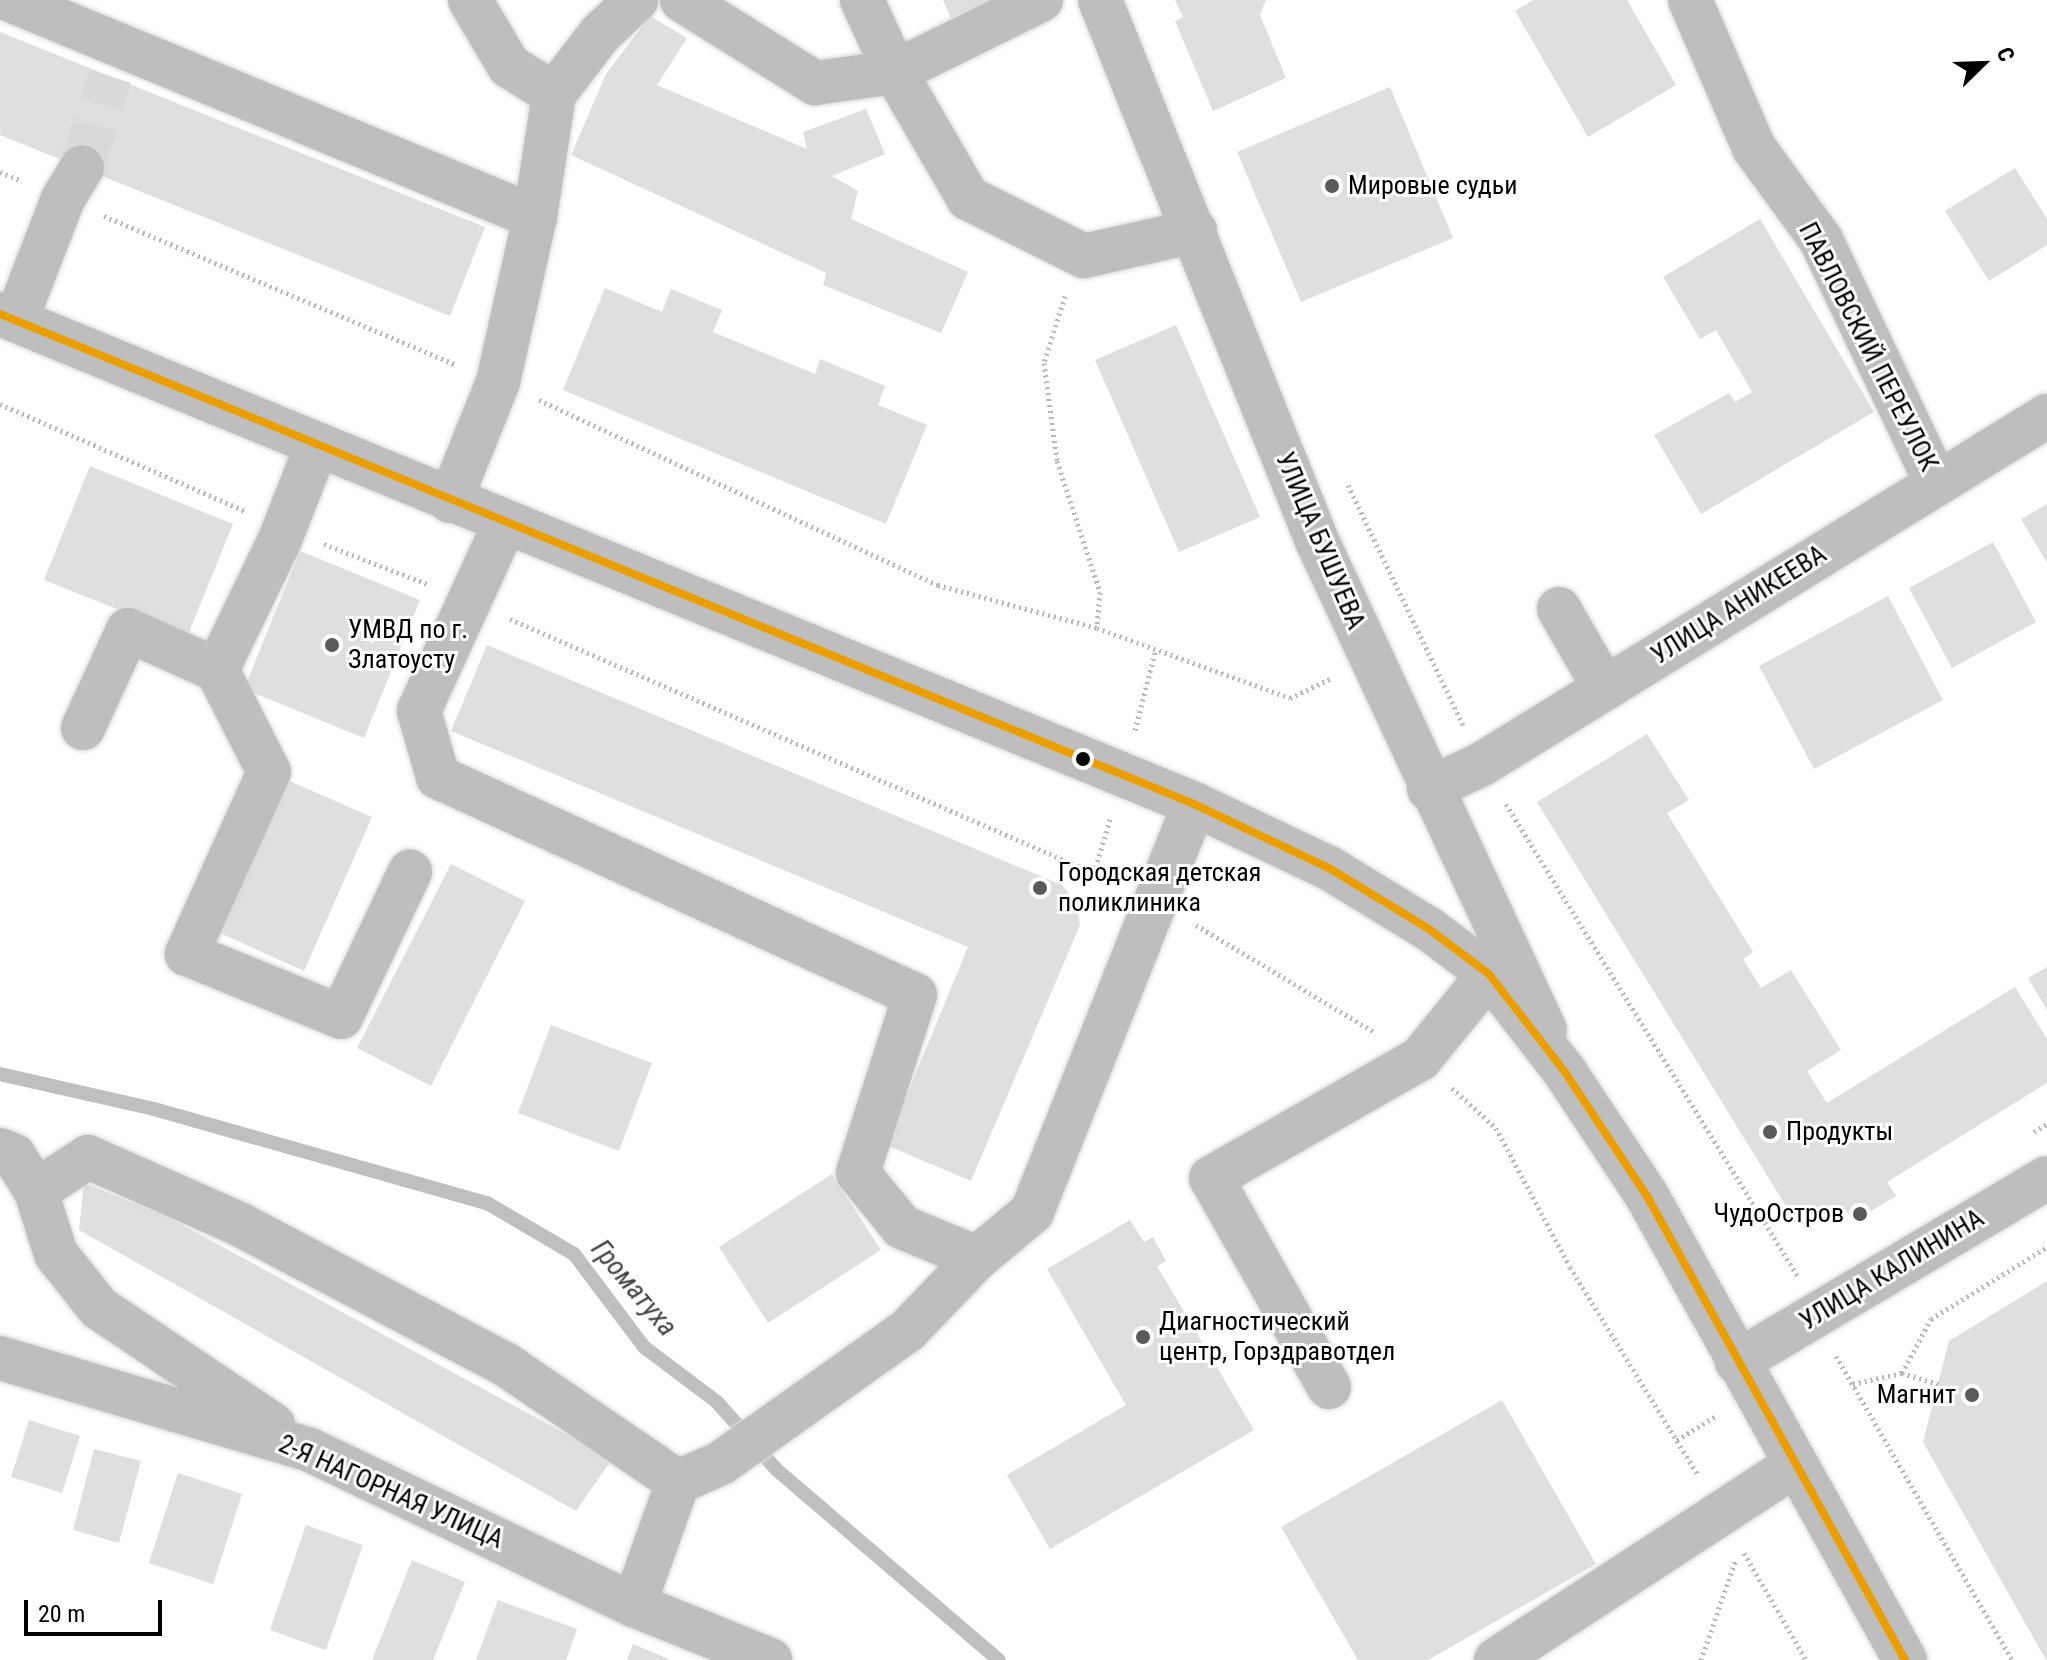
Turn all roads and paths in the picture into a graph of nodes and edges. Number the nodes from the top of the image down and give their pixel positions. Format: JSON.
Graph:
{"nodes":[{"id":1,"x":10,"y":0,"type":"edge"},
{"id":2,"x":470,"y":0,"type":"edge"},
{"id":3,"x":636,"y":0,"type":"edge"},
{"id":4,"x":682,"y":0,"type":"edge"},
{"id":5,"x":862,"y":0,"type":"edge"},
{"id":6,"x":1041,"y":0,"type":"edge"},
{"id":7,"x":1100,"y":0,"type":"edge"},
{"id":8,"x":1690,"y":0,"type":"edge"},
{"id":9,"x":895,"y":72,"type":"junction"},
{"id":10,"x":554,"y":94,"type":"junction"},
{"id":11,"x":0,"y":172,"type":"edge"},
{"id":12,"x":72,"y":183,"type":"junction"},
{"id":13,"x":535,"y":217,"type":"junction"},
{"id":14,"x":1195,"y":231,"type":"junction"},
{"id":15,"x":1084,"y":256,"type":"junction"},
{"id":16,"x":8,"y":317,"type":"edge"},
{"id":17,"x":498,"y":382,"type":"junction"},
{"id":18,"x":0,"y":404,"type":"edge"},
{"id":19,"x":2047,"y":416,"type":"edge"},
{"id":20,"x":317,"y":445,"type":"junction"},
{"id":21,"x":1936,"y":482,"type":"junction"},
{"id":22,"x":450,"y":501,"type":"junction"},
{"id":23,"x":505,"y":523,"type":"junction"},
{"id":24,"x":285,"y":529,"type":"junction"},
{"id":25,"x":470,"y":601,"type":"junction"},
{"id":26,"x":1559,"y":609,"type":"dead end"},
{"id":27,"x":1097,"y":628,"type":"junction"},
{"id":28,"x":1370,"y":660,"type":"junction"},
{"id":29,"x":217,"y":670,"type":"junction"},
{"id":30,"x":1605,"y":689,"type":"junction"},
{"id":31,"x":83,"y":728,"type":"dead end"},
{"id":32,"x":1482,"y":764,"type":"junction"},
{"id":33,"x":1429,"y":789,"type":"junction"},
{"id":34,"x":1194,"y":804,"type":"junction"},
{"id":35,"x":410,"y":872,"type":"dead end"},
{"id":36,"x":1157,"y":900,"type":"junction"},
{"id":37,"x":1489,"y":974,"type":"junction"},
{"id":38,"x":1420,"y":1059,"type":"junction"},
{"id":39,"x":1565,"y":1072,"type":"junction"},
{"id":40,"x":0,"y":1150,"type":"edge"},
{"id":41,"x":2047,"y":1178,"type":"edge"},
{"id":42,"x":36,"y":1191,"type":"junction"},
{"id":43,"x":2047,"y":1247,"type":"edge"},
{"id":44,"x":977,"y":1258,"type":"junction"},
{"id":45,"x":1815,"y":1315,"type":"junction"},
{"id":46,"x":0,"y":1358,"type":"edge"},
{"id":47,"x":1737,"y":1362,"type":"junction"},
{"id":48,"x":1902,"y":1373,"type":"junction"},
{"id":49,"x":1853,"y":1384,"type":"junction"},
{"id":50,"x":1938,"y":1384,"type":"dead end"},
{"id":51,"x":1329,"y":1387,"type":"dead end"},
{"id":52,"x":310,"y":1450,"type":"junction"},
{"id":53,"x":1795,"y":1465,"type":"junction"},
{"id":54,"x":678,"y":1482,"type":"junction"},
{"id":55,"x":1721,"y":1513,"type":"junction"},
{"id":56,"x":634,"y":1605,"type":"junction"},
{"id":57,"x":770,"y":1660,"type":"edge"},
{"id":58,"x":1496,"y":1660,"type":"edge"},
{"id":59,"x":1701,"y":1660,"type":"edge"},
{"id":60,"x":1806,"y":1660,"type":"edge"},
{"id":61,"x":1905,"y":1660,"type":"edge"},
{"id":62,"x":2012,"y":1660,"type":"edge"}],
"edges":[{"from":1,"to":13,"type":"street"},
{"from":2,"to":10,"type":"street"},
{"from":3,"to":10,"type":"street"},
{"from":4,"to":9,"type":"street"},
{"from":5,"to":9,"type":"street"},
{"from":6,"to":9,"type":"street"},
{"from":7,"to":14,"type":"street","name":"УЛИЦА БУШУЕВА"},
{"from":8,"to":21,"type":"street","name":"ПАВЛОВСКИЙ ПЕРЕУЛОК"},
{"from":9,"to":15,"type":"street"},
{"from":10,"to":13,"type":"street"},
{"from":11,"to":12,"type":"path"},
{"from":12,"to":16,"type":"street"},
{"from":12,"to":17,"type":"path"},
{"from":13,"to":17,"type":"street"},
{"from":14,"to":15,"type":"street"},
{"from":14,"to":28,"type":"street","name":"УЛИЦА БУШУЕВА"},
{"from":15,"to":27,"type":"path"},
{"from":16,"to":20,"type":"street"},
{"from":17,"to":22,"type":"street"},
{"from":17,"to":27,"type":"path"},
{"from":18,"to":24,"type":"path"},
{"from":19,"to":21,"type":"street","name":"УЛИЦА АНИКЕЕВА"},
{"from":20,"to":22,"type":"street"},
{"from":20,"to":24,"type":"street"},
{"from":21,"to":30,"type":"street","name":"УЛИЦА АНИКЕЕВА"},
{"from":22,"to":23,"type":"street"},
{"from":23,"to":25,"type":"street"},
{"from":23,"to":34,"type":"street"},
{"from":24,"to":25,"type":"path"},
{"from":24,"to":29,"type":"street"},
{"from":25,"to":36,"type":"path"},
{"from":25,"to":44,"type":"street"},
{"from":26,"to":30,"type":"street"},
{"from":27,"to":28,"type":"path"},
{"from":28,"to":32,"type":"path"},
{"from":28,"to":33,"type":"street","name":"УЛИЦА БУШУЕВА"},
{"from":29,"to":31,"type":"street"},
{"from":29,"to":35,"type":"street"},
{"from":30,"to":32,"type":"street","name":"УЛИЦА АНИКЕЕВА"},
{"from":32,"to":33,"type":"street","name":"УЛИЦА АНИКЕЕВА"},
{"from":32,"to":45,"type":"path"},
{"from":33,"to":39,"type":"street","name":"УЛИЦА БУШУЕВА"},
{"from":34,"to":36,"type":"street"},
{"from":34,"to":37,"type":"street"},
{"from":36,"to":38,"type":"path"},
{"from":36,"to":44,"type":"street"},
{"from":37,"to":38,"type":"street"},
{"from":37,"to":39,"type":"street"},
{"from":38,"to":51,"type":"street"},
{"from":38,"to":55,"type":"path"},
{"from":39,"to":47,"type":"street"},
{"from":40,"to":42,"type":"street"},
{"from":41,"to":45,"type":"street","name":"УЛИЦА КАЛИНИНА"},
{"from":42,"to":52,"type":"street"},
{"from":42,"to":54,"type":"street"},
{"from":43,"to":48,"type":"path"},
{"from":44,"to":54,"type":"street"},
{"from":45,"to":47,"type":"street","name":"УЛИЦА КАЛИНИНА"},
{"from":45,"to":49,"type":"path"},
{"from":46,"to":52,"type":"street","name":"2-Я НАГОРНАЯ УЛИЦА"},
{"from":47,"to":53,"type":"street"},
{"from":48,"to":49,"type":"path"},
{"from":48,"to":50,"type":"path"},
{"from":49,"to":62,"type":"path"},
{"from":52,"to":56,"type":"street","name":"2-Я НАГОРНАЯ УЛИЦА"},
{"from":53,"to":55,"type":"street"},
{"from":53,"to":61,"type":"street"},
{"from":54,"to":56,"type":"street"},
{"from":55,"to":58,"type":"street"},
{"from":56,"to":57,"type":"street","name":"2-Я НАГОРНАЯ УЛИЦА"},
{"from":59,"to":60,"type":"path"}]}
